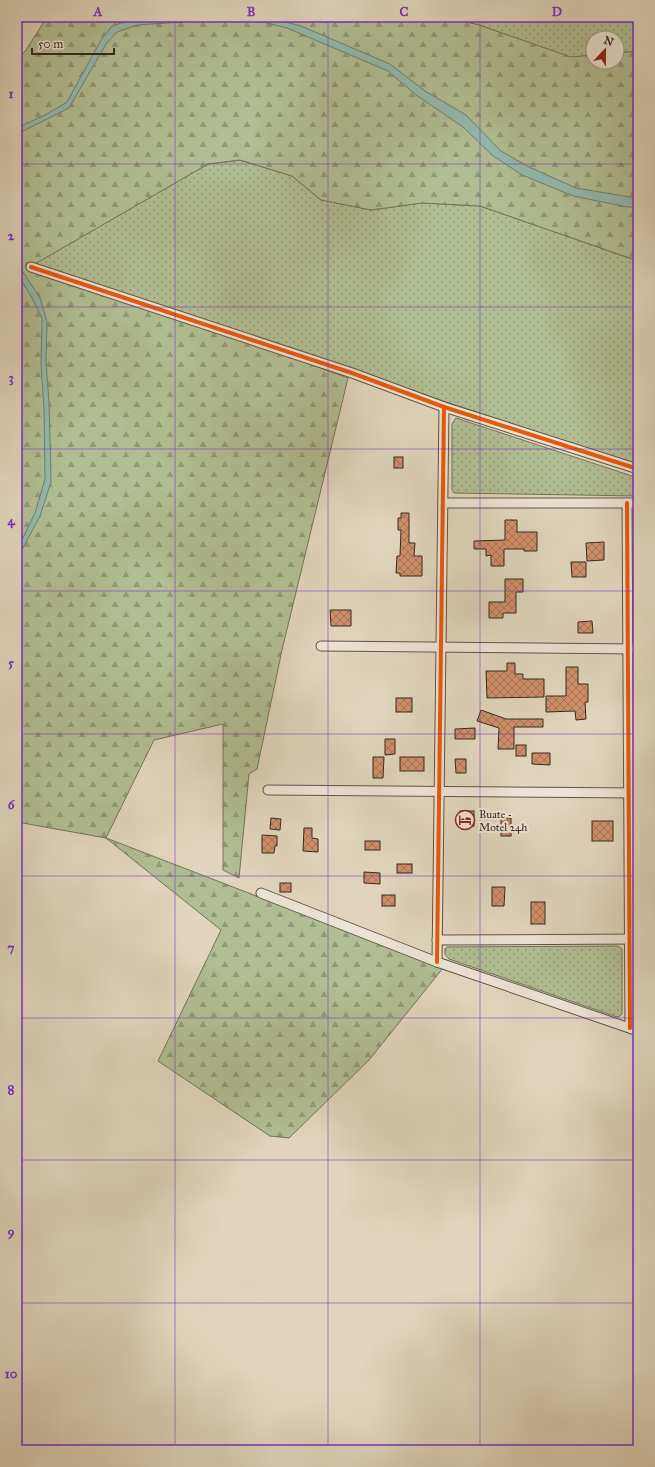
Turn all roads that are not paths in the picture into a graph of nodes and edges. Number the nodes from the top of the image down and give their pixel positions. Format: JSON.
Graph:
{"nodes":[{"id":1,"x":31,"y":267,"type":"dead end"},
{"id":2,"x":444,"y":407,"type":"junction"},
{"id":3,"x":638,"y":469,"type":"edge"},
{"id":4,"x":443,"y":503,"type":"junction"},
{"id":5,"x":627,"y":503,"type":"junction"},
{"id":6,"x":638,"y":503,"type":"edge"},
{"id":7,"x":321,"y":646,"type":"dead end"},
{"id":8,"x":441,"y":648,"type":"junction"},
{"id":9,"x":628,"y":649,"type":"junction"},
{"id":10,"x":638,"y":649,"type":"edge"},
{"id":11,"x":268,"y":790,"type":"dead end"},
{"id":12,"x":439,"y":792,"type":"junction"},
{"id":13,"x":633,"y":793,"type":"edge"},
{"id":14,"x":261,"y":893,"type":"dead end"},
{"id":15,"x":634,"y":939,"type":"edge"},
{"id":16,"x":437,"y":940,"type":"junction"},
{"id":17,"x":437,"y":962,"type":"junction"},
{"id":18,"x":634,"y":1030,"type":"edge"}],
"edges":[{"from":1,"to":2,"type":"street"},
{"from":2,"to":3,"type":"street"},
{"from":2,"to":4,"type":"street"},
{"from":4,"to":5,"type":"street"},
{"from":4,"to":8,"type":"street"},
{"from":5,"to":6,"type":"street"},
{"from":5,"to":9,"type":"street"},
{"from":7,"to":8,"type":"street"},
{"from":8,"to":9,"type":"street"},
{"from":8,"to":12,"type":"street"},
{"from":9,"to":10,"type":"street"},
{"from":9,"to":13,"type":"street"},
{"from":11,"to":12,"type":"street"},
{"from":12,"to":13,"type":"street"},
{"from":12,"to":16,"type":"street"},
{"from":13,"to":15,"type":"street"},
{"from":14,"to":17,"type":"street"},
{"from":15,"to":16,"type":"street"},
{"from":15,"to":18,"type":"street"},
{"from":16,"to":17,"type":"street"},
{"from":17,"to":18,"type":"street"}]}
